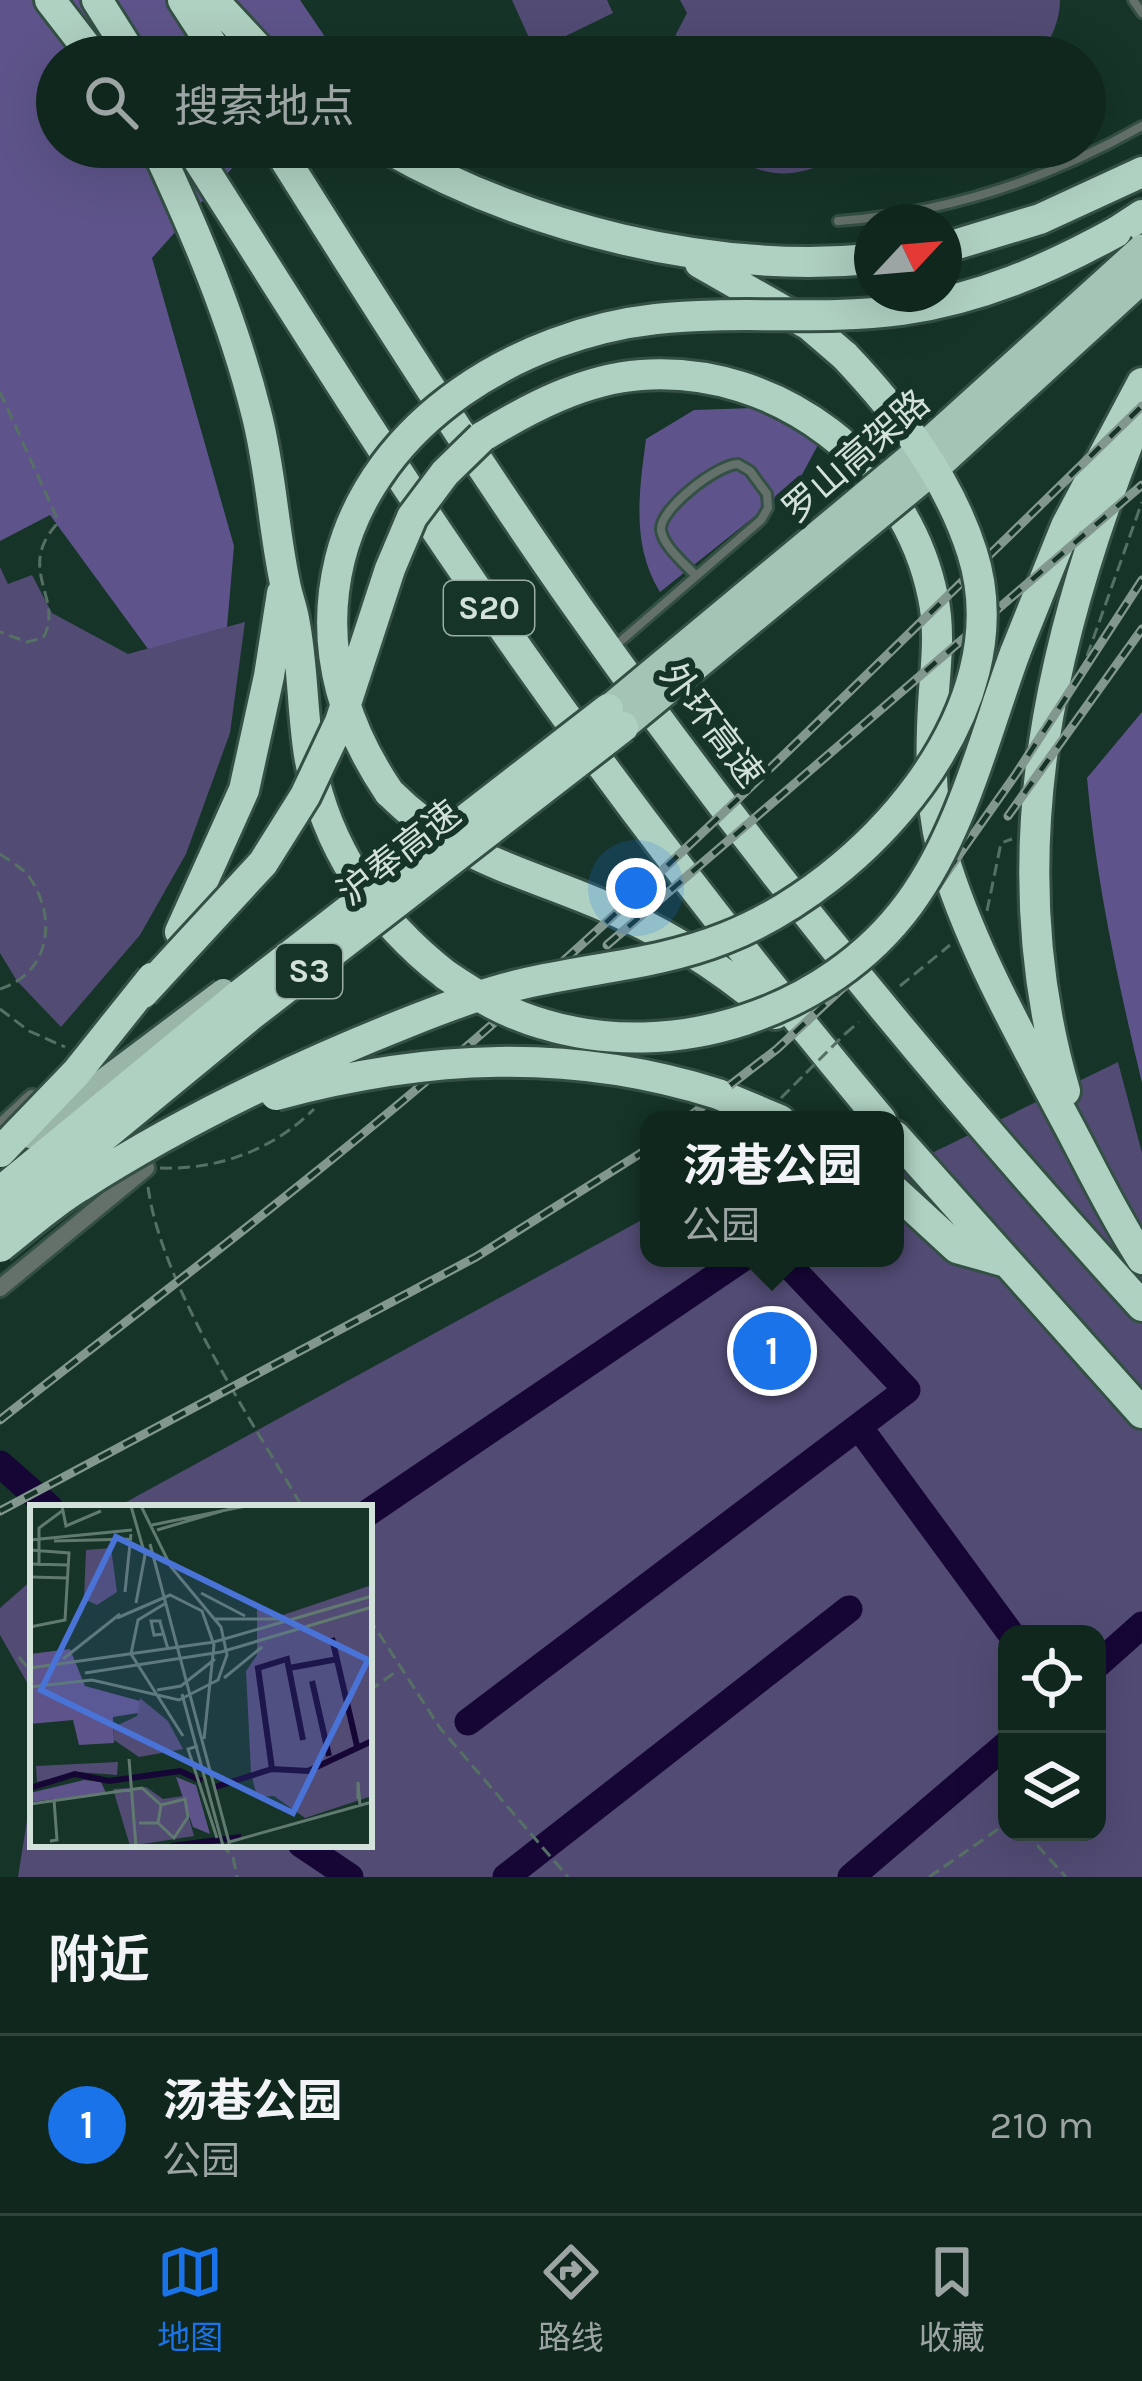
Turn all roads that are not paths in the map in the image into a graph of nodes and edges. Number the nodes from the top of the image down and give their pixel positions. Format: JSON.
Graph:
{"nodes":[{"id":1,"x":50,"y":0,"type":"edge"},
{"id":2,"x":97,"y":0,"type":"edge"},
{"id":3,"x":183,"y":0,"type":"edge"},
{"id":4,"x":1133,"y":0,"type":"edge"},
{"id":5,"x":222,"y":7,"type":"edge"},
{"id":6,"x":1142,"y":13,"type":"edge"},
{"id":7,"x":78,"y":36,"type":"edge"},
{"id":8,"x":116,"y":36,"type":"edge"},
{"id":9,"x":206,"y":36,"type":"edge"},
{"id":10,"x":248,"y":36,"type":"edge"},
{"id":11,"x":1142,"y":126,"type":"edge"},
{"id":12,"x":1106,"y":143,"type":"edge"},
{"id":13,"x":165,"y":168,"type":"edge"},
{"id":14,"x":203,"y":168,"type":"edge"},
{"id":15,"x":290,"y":168,"type":"edge"},
{"id":16,"x":425,"y":168,"type":"edge"},
{"id":17,"x":1055,"y":168,"type":"edge"},
{"id":18,"x":1142,"y":172,"type":"edge"},
{"id":19,"x":838,"y":221,"type":"dead end"},
{"id":20,"x":1136,"y":233,"type":"edge"},
{"id":21,"x":962,"y":243,"type":"edge"},
{"id":22,"x":655,"y":246,"type":"junction"},
{"id":23,"x":854,"y":260,"type":"edge"},
{"id":24,"x":1142,"y":280,"type":"edge"},
{"id":25,"x":1142,"y":293,"type":"edge"},
{"id":26,"x":1142,"y":383,"type":"edge"},
{"id":27,"x":1142,"y":408,"type":"edge"},
{"id":28,"x":696,"y":576,"type":"junction"},
{"id":29,"x":284,"y":581,"type":"junction"},
{"id":30,"x":609,"y":651,"type":"junction"},
{"id":31,"x":615,"y":718,"type":"junction"},
{"id":32,"x":143,"y":993,"type":"junction"},
{"id":33,"x":824,"y":1051,"type":"junction"},
{"id":34,"x":779,"y":1111,"type":"edge"},
{"id":35,"x":874,"y":1111,"type":"edge"},
{"id":36,"x":0,"y":1128,"type":"edge"},
{"id":37,"x":172,"y":1136,"type":"junction"},
{"id":38,"x":904,"y":1146,"type":"edge"},
{"id":39,"x":0,"y":1155,"type":"edge"},
{"id":40,"x":1102,"y":1186,"type":"junction"},
{"id":41,"x":0,"y":1192,"type":"edge"},
{"id":42,"x":904,"y":1199,"type":"edge"},
{"id":43,"x":0,"y":1226,"type":"edge"},
{"id":44,"x":0,"y":1247,"type":"edge"},
{"id":45,"x":1142,"y":1258,"type":"edge"},
{"id":46,"x":1003,"y":1261,"type":"junction"},
{"id":47,"x":0,"y":1288,"type":"edge"},
{"id":48,"x":1142,"y":1306,"type":"edge"},
{"id":49,"x":1142,"y":1413,"type":"edge"}],
"edges":[{"from":1,"to":7,"type":"highway"},
{"from":2,"to":8,"type":"highway"},
{"from":3,"to":9,"type":"highway"},
{"from":4,"to":6,"type":"lane"},
{"from":5,"to":10,"type":"highway"},
{"from":11,"to":12,"type":"lane"},
{"from":13,"to":29,"type":"highway"},
{"from":14,"to":33,"type":"highway","number":"S20"},
{"from":15,"to":30,"type":"highway","name":"外环高速","number":"S20"},
{"from":16,"to":22,"type":"highway"},
{"from":17,"to":19,"type":"lane"},
{"from":18,"to":21,"type":"highway"},
{"from":20,"to":31,"type":"highway","name":"罗山高架路","bridge":true},
{"from":20,"to":33,"type":"highway","bridge":true},
{"from":20,"to":39,"type":"main road","bridge":true},
{"from":22,"to":23,"type":"highway"},
{"from":22,"to":37,"type":"highway","bridge":true},
{"from":24,"to":31,"type":"highway","name":"罗山高架路","bridge":true},
{"from":25,"to":43,"type":"main road","bridge":true},
{"from":26,"to":29,"type":"highway","bridge":true},
{"from":27,"to":40,"type":"highway"},
{"from":28,"to":28,"type":"lane"},
{"from":28,"to":30,"type":"lane"},
{"from":29,"to":32,"type":"highway","bridge":true},
{"from":30,"to":48,"type":"highway","name":"外环高速","number":"S20"},
{"from":31,"to":41,"type":"highway","name":"沪奉高速","number":"S3","bridge":true},
{"from":31,"to":43,"type":"highway","name":"沪奉高速","number":"S3","bridge":true},
{"from":32,"to":39,"type":"highway","bridge":true},
{"from":32,"to":40,"type":"highway","bridge":true},
{"from":33,"to":35,"type":"highway","number":"S20"},
{"from":34,"to":37,"type":"highway","bridge":true},
{"from":36,"to":47,"type":"street"},
{"from":37,"to":44,"type":"highway","bridge":true},
{"from":38,"to":46,"type":"highway"},
{"from":40,"to":45,"type":"highway"},
{"from":42,"to":46,"type":"highway"},
{"from":46,"to":49,"type":"highway"}]}
